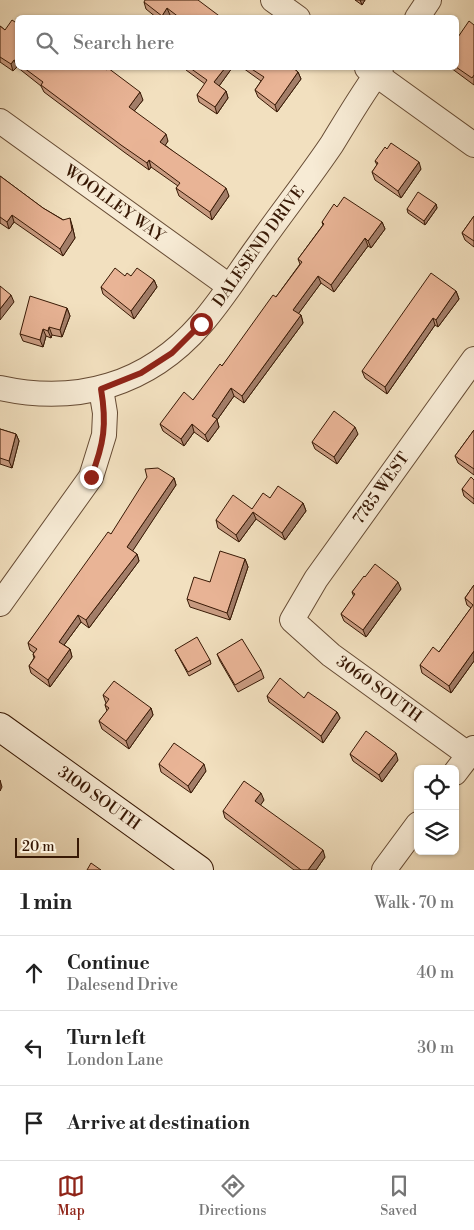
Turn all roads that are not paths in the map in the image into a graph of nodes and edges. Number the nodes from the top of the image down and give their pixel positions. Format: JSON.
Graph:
{"nodes":[{"id":1,"x":273,"y":0,"type":"edge"},
{"id":2,"x":429,"y":0,"type":"edge"},
{"id":3,"x":294,"y":15,"type":"edge"},
{"id":4,"x":419,"y":15,"type":"edge"},
{"id":5,"x":375,"y":70,"type":"edge"},
{"id":6,"x":0,"y":120,"type":"edge"},
{"id":7,"x":474,"y":145,"type":"edge"},
{"id":8,"x":229,"y":286,"type":"junction"},
{"id":9,"x":474,"y":359,"type":"edge"},
{"id":10,"x":0,"y":388,"type":"edge"},
{"id":11,"x":101,"y":389,"type":"junction"},
{"id":12,"x":0,"y":604,"type":"edge"},
{"id":13,"x":292,"y":620,"type":"joint"},
{"id":14,"x":0,"y":727,"type":"edge"},
{"id":15,"x":472,"y":751,"type":"edge"},
{"id":16,"x":459,"y":768,"type":"edge"},
{"id":17,"x":414,"y":829,"type":"edge"},
{"id":18,"x":199,"y":870,"type":"edge"},
{"id":19,"x":384,"y":870,"type":"edge"}],
"edges":[{"from":1,"to":3,"type":"street"},
{"from":2,"to":4,"type":"street"},
{"from":5,"to":7,"type":"street"},
{"from":5,"to":8,"type":"street","name":"DALESEND DRIVE"},
{"from":6,"to":8,"type":"street","name":"WOOLLEY WAY"},
{"from":8,"to":11,"type":"street","name":"DALESEND DRIVE"},
{"from":9,"to":13,"type":"street","name":"7785 WEST"},
{"from":10,"to":11,"type":"street","name":"DALESEND DRIVE"},
{"from":11,"to":12,"type":"street"},
{"from":13,"to":15,"type":"street","name":"3060 SOUTH"},
{"from":14,"to":18,"type":"street","name":"3100 SOUTH"},
{"from":15,"to":16,"type":"street"},
{"from":17,"to":19,"type":"street"}]}
